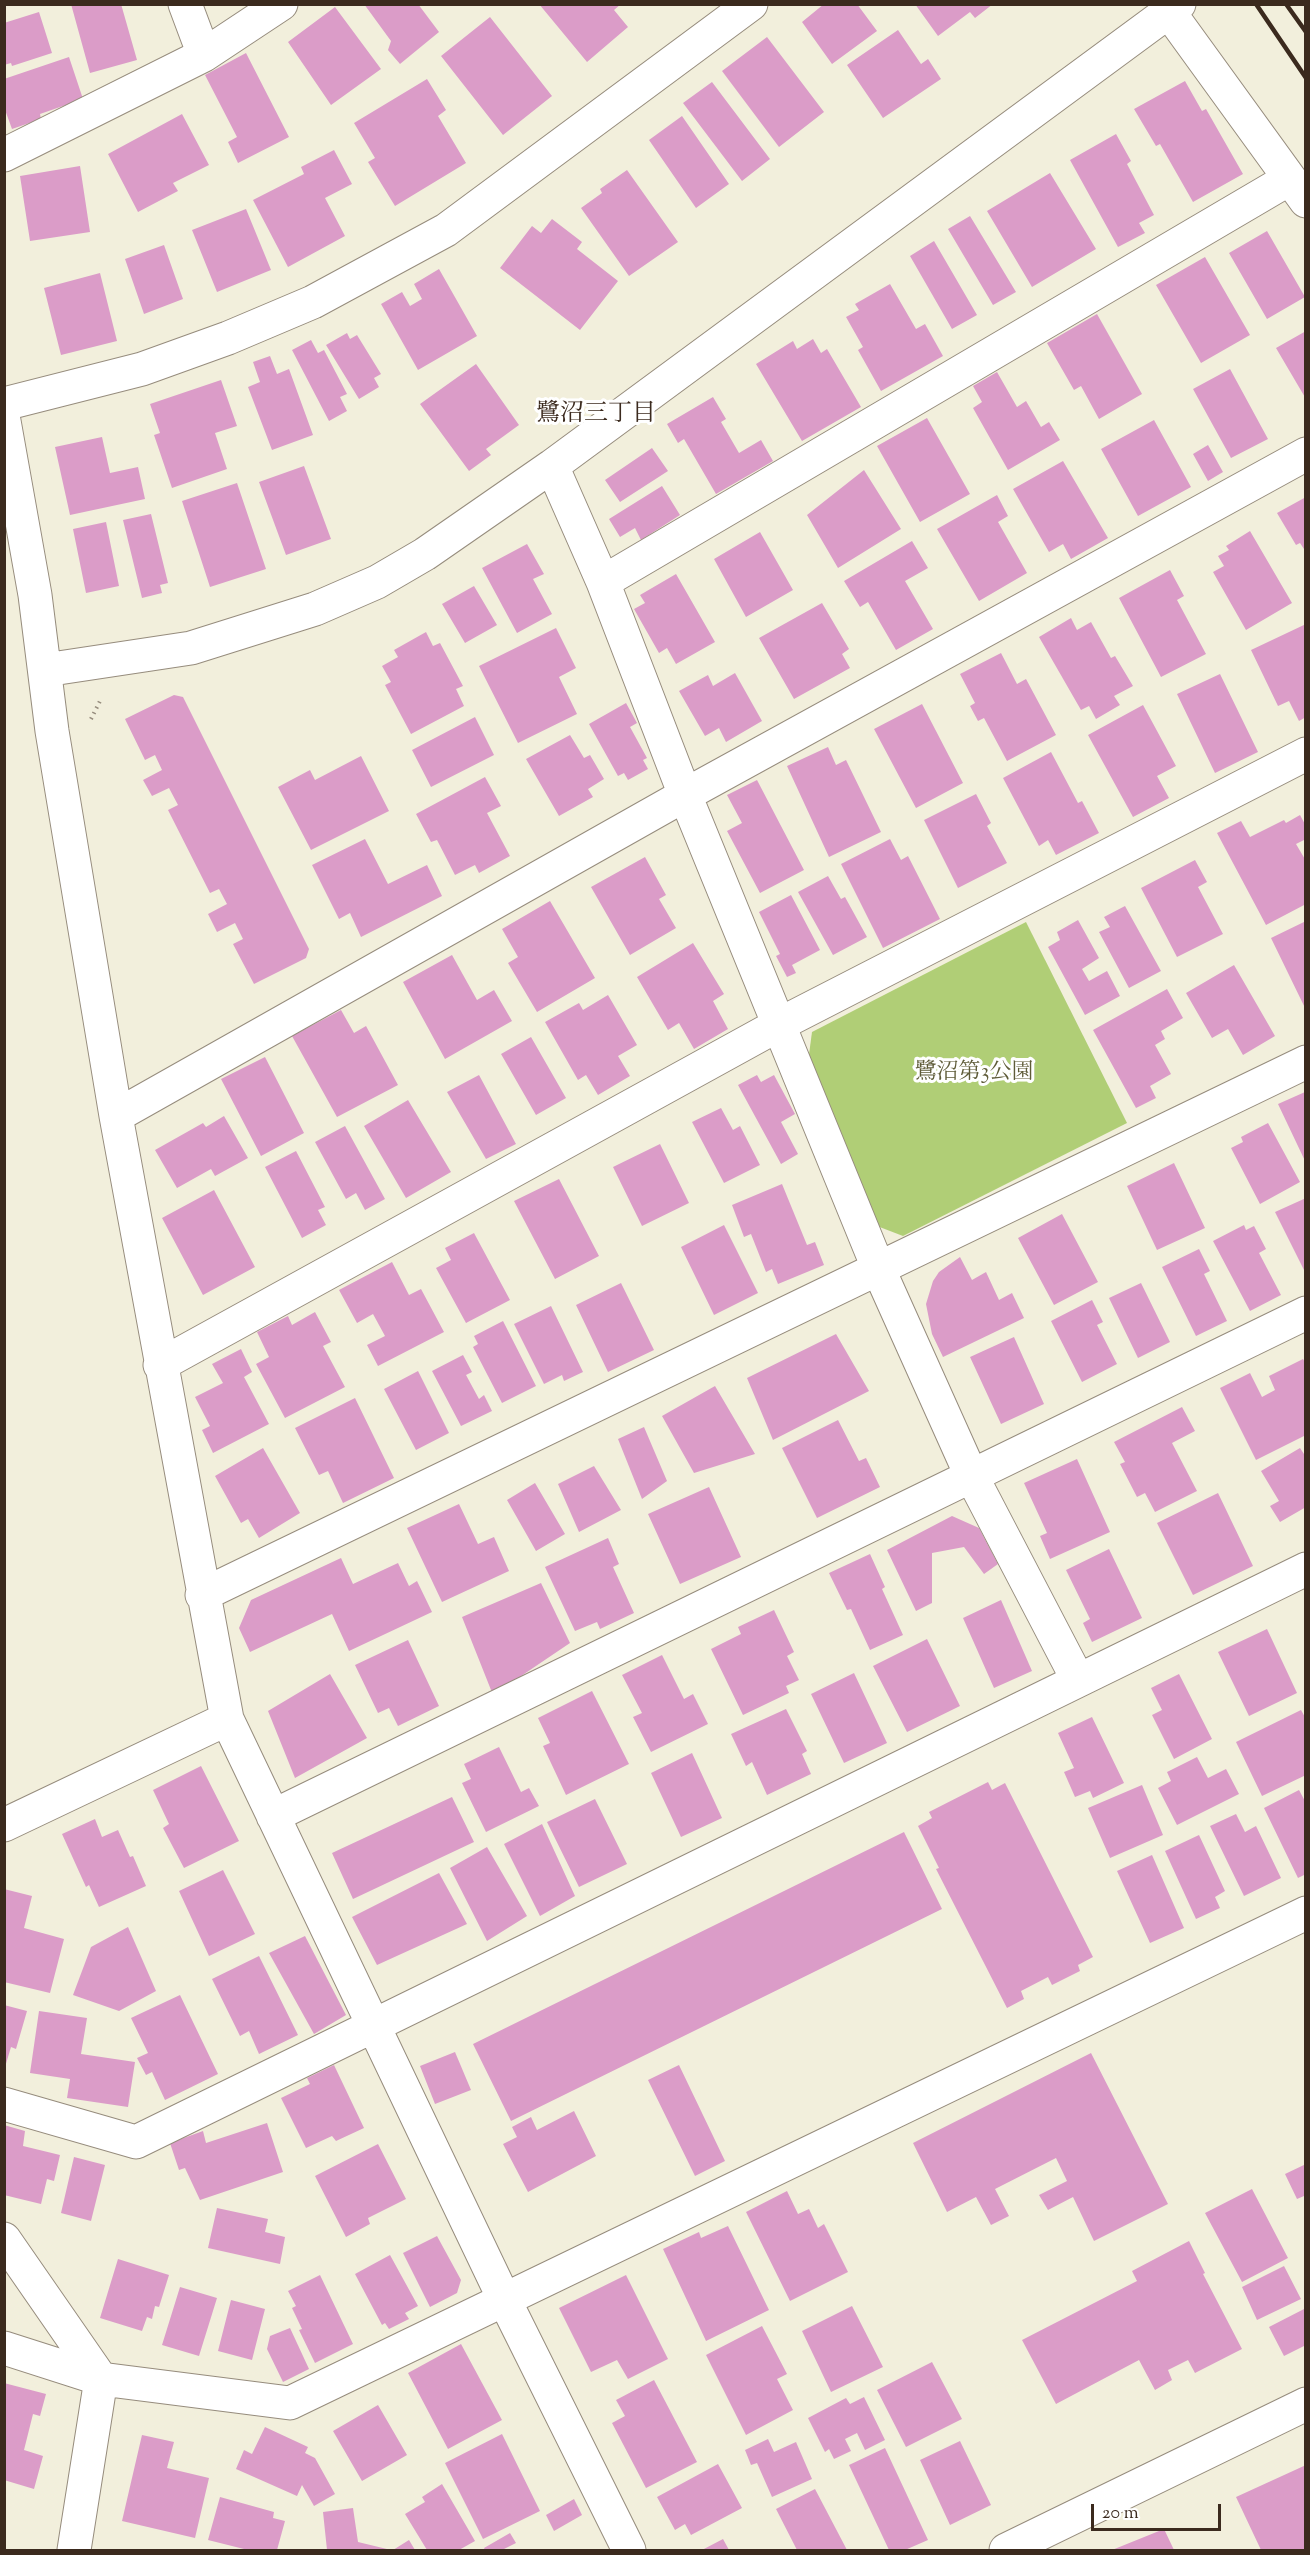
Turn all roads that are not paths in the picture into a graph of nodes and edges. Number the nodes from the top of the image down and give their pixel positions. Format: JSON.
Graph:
{"nodes":[{"id":1,"x":185,"y":4,"type":"edge"},
{"id":2,"x":280,"y":4,"type":"edge"},
{"id":3,"x":751,"y":4,"type":"edge"},
{"id":4,"x":1174,"y":8,"type":"edge"},
{"id":5,"x":204,"y":55,"type":"junction"},
{"id":6,"x":4,"y":155,"type":"edge"},
{"id":7,"x":1297,"y":190,"type":"edge"},
{"id":8,"x":4,"y":404,"type":"edge"},
{"id":9,"x":4,"y":421,"type":"edge"},
{"id":10,"x":1305,"y":454,"type":"edge"},
{"id":11,"x":552,"y":466,"type":"junction"},
{"id":12,"x":603,"y":582,"type":"junction"},
{"id":13,"x":45,"y":670,"type":"junction"},
{"id":14,"x":1305,"y":754,"type":"edge"},
{"id":15,"x":685,"y":795,"type":"junction"},
{"id":16,"x":780,"y":1024,"type":"junction"},
{"id":17,"x":1305,"y":1062,"type":"edge"},
{"id":18,"x":116,"y":1116,"type":"junction"},
{"id":19,"x":879,"y":1270,"type":"junction"},
{"id":20,"x":1305,"y":1313,"type":"edge"},
{"id":21,"x":160,"y":1365,"type":"junction"},
{"id":22,"x":970,"y":1475,"type":"junction"},
{"id":23,"x":1305,"y":1569,"type":"edge"},
{"id":24,"x":202,"y":1595,"type":"junction"},
{"id":25,"x":1078,"y":1680,"type":"junction"},
{"id":26,"x":227,"y":1719,"type":"junction"},
{"id":27,"x":273,"y":1816,"type":"junction"},
{"id":28,"x":4,"y":1825,"type":"edge"},
{"id":29,"x":1305,"y":1913,"type":"edge"},
{"id":30,"x":374,"y":2025,"type":"junction"},
{"id":31,"x":4,"y":2104,"type":"edge"},
{"id":32,"x":4,"y":2239,"type":"edge"},
{"id":33,"x":505,"y":2301,"type":"junction"},
{"id":34,"x":4,"y":2348,"type":"edge"},
{"id":35,"x":100,"y":2379,"type":"junction"},
{"id":36,"x":1305,"y":2404,"type":"edge"},
{"id":37,"x":74,"y":2550,"type":"edge"},
{"id":38,"x":629,"y":2550,"type":"edge"},
{"id":39,"x":1006,"y":2550,"type":"edge"}],
"edges":[{"from":1,"to":5,"type":"street"},
{"from":2,"to":5,"type":"street"},
{"from":3,"to":8,"type":"street"},
{"from":4,"to":7,"type":"street"},
{"from":4,"to":11,"type":"street"},
{"from":5,"to":6,"type":"street"},
{"from":7,"to":12,"type":"street"},
{"from":9,"to":13,"type":"street"},
{"from":10,"to":15,"type":"street"},
{"from":11,"to":12,"type":"street"},
{"from":11,"to":13,"type":"street"},
{"from":12,"to":15,"type":"street"},
{"from":13,"to":18,"type":"street"},
{"from":14,"to":16,"type":"street"},
{"from":15,"to":16,"type":"street"},
{"from":15,"to":18,"type":"street"},
{"from":16,"to":19,"type":"street"},
{"from":16,"to":21,"type":"street"},
{"from":17,"to":19,"type":"street"},
{"from":18,"to":21,"type":"street"},
{"from":19,"to":22,"type":"street"},
{"from":19,"to":24,"type":"street"},
{"from":20,"to":22,"type":"street"},
{"from":21,"to":24,"type":"street"},
{"from":22,"to":25,"type":"street"},
{"from":22,"to":27,"type":"street"},
{"from":23,"to":25,"type":"street"},
{"from":24,"to":26,"type":"street"},
{"from":25,"to":30,"type":"street"},
{"from":26,"to":27,"type":"street"},
{"from":26,"to":28,"type":"street"},
{"from":27,"to":30,"type":"street"},
{"from":29,"to":33,"type":"street"},
{"from":30,"to":31,"type":"street"},
{"from":30,"to":33,"type":"street"},
{"from":32,"to":35,"type":"street"},
{"from":33,"to":35,"type":"street"},
{"from":33,"to":38,"type":"street"},
{"from":34,"to":35,"type":"street"},
{"from":35,"to":37,"type":"street"},
{"from":36,"to":39,"type":"street"}]}
